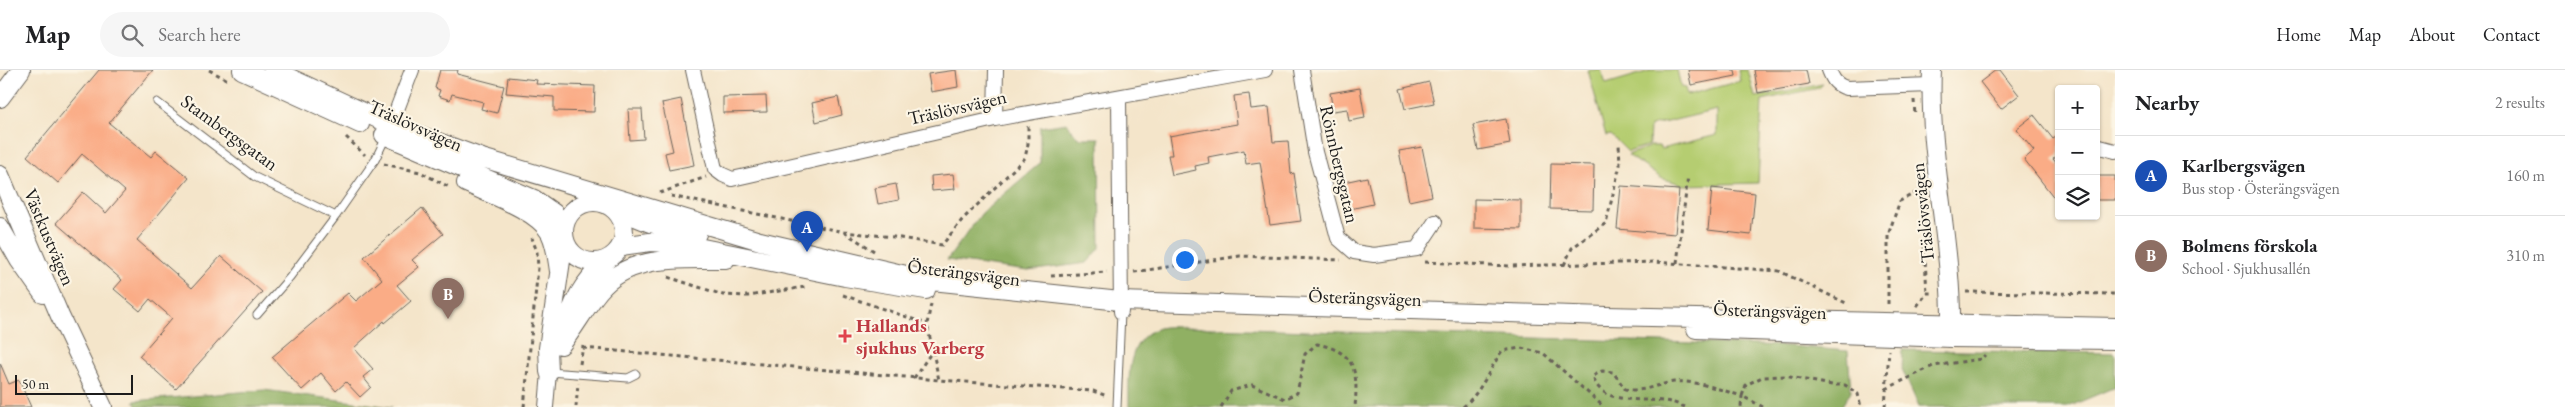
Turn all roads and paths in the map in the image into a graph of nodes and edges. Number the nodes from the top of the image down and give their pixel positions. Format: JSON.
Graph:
{"nodes":[{"id":1,"x":22,"y":70,"type":"edge"},
{"id":2,"x":209,"y":70,"type":"edge"},
{"id":3,"x":273,"y":70,"type":"edge"},
{"id":4,"x":412,"y":70,"type":"edge"},
{"id":5,"x":693,"y":70,"type":"edge"},
{"id":6,"x":996,"y":70,"type":"edge"},
{"id":7,"x":1265,"y":70,"type":"edge"},
{"id":8,"x":1302,"y":70,"type":"edge"},
{"id":9,"x":1829,"y":70,"type":"edge"},
{"id":10,"x":1212,"y":75,"type":"edge"},
{"id":11,"x":239,"y":76,"type":"edge"},
{"id":12,"x":1926,"y":80,"type":"edge"},
{"id":13,"x":1119,"y":97,"type":"junction"},
{"id":14,"x":0,"y":98,"type":"edge"},
{"id":15,"x":157,"y":102,"type":"dead end"},
{"id":16,"x":1027,"y":113,"type":"junction"},
{"id":17,"x":995,"y":119,"type":"junction"},
{"id":18,"x":1916,"y":126,"type":"dead end"},
{"id":19,"x":389,"y":131,"type":"junction"},
{"id":20,"x":339,"y":134,"type":"dead end"},
{"id":21,"x":1619,"y":144,"type":"dead end"},
{"id":22,"x":2100,"y":147,"type":"edge"},
{"id":23,"x":2115,"y":151,"type":"edge"},
{"id":24,"x":432,"y":157,"type":"junction"},
{"id":25,"x":374,"y":160,"type":"junction"},
{"id":26,"x":720,"y":173,"type":"junction"},
{"id":27,"x":0,"y":175,"type":"edge"},
{"id":28,"x":534,"y":175,"type":"joint"},
{"id":29,"x":1688,"y":176,"type":"dead end"},
{"id":30,"x":1921,"y":182,"type":"dead end"},
{"id":31,"x":574,"y":187,"type":"junction"},
{"id":32,"x":455,"y":190,"type":"dead end"},
{"id":33,"x":1921,"y":190,"type":"junction"},
{"id":34,"x":595,"y":201,"type":"junction"},
{"id":35,"x":614,"y":208,"type":"junction"},
{"id":36,"x":336,"y":216,"type":"junction"},
{"id":37,"x":1435,"y":222,"type":"dead end"},
{"id":38,"x":0,"y":227,"type":"edge"},
{"id":39,"x":526,"y":232,"type":"dead end"},
{"id":40,"x":844,"y":232,"type":"junction"},
{"id":41,"x":564,"y":234,"type":"junction"},
{"id":42,"x":760,"y":241,"type":"junction"},
{"id":43,"x":621,"y":246,"type":"junction"},
{"id":44,"x":880,"y":255,"type":"dead end"},
{"id":45,"x":747,"y":258,"type":"junction"},
{"id":46,"x":608,"y":259,"type":"junction"},
{"id":47,"x":1351,"y":260,"type":"dead end"},
{"id":48,"x":1417,"y":262,"type":"dead end"},
{"id":49,"x":1677,"y":264,"type":"junction"},
{"id":50,"x":1564,"y":265,"type":"junction"},
{"id":51,"x":559,"y":271,"type":"junction"},
{"id":52,"x":1120,"y":272,"type":"junction"},
{"id":53,"x":1046,"y":276,"type":"dead end"},
{"id":54,"x":666,"y":277,"type":"dead end"},
{"id":55,"x":814,"y":287,"type":"dead end"},
{"id":56,"x":837,"y":293,"type":"dead end"},
{"id":57,"x":1927,"y":293,"type":"junction"},
{"id":58,"x":1950,"y":293,"type":"junction"},
{"id":59,"x":2115,"y":294,"type":"edge"},
{"id":60,"x":932,"y":299,"type":"dead end"},
{"id":61,"x":1888,"y":304,"type":"dead end"},
{"id":62,"x":1120,"y":306,"type":"junction"},
{"id":63,"x":1855,"y":306,"type":"dead end"},
{"id":64,"x":1915,"y":307,"type":"dead end"},
{"id":65,"x":257,"y":315,"type":"dead end"},
{"id":66,"x":60,"y":316,"type":"junction"},
{"id":67,"x":927,"y":324,"type":"junction"},
{"id":68,"x":2115,"y":327,"type":"edge"},
{"id":69,"x":1951,"y":330,"type":"junction"},
{"id":70,"x":2115,"y":340,"type":"edge"},
{"id":71,"x":1889,"y":342,"type":"dead end"},
{"id":72,"x":561,"y":345,"type":"junction"},
{"id":73,"x":583,"y":348,"type":"dead end"},
{"id":74,"x":933,"y":350,"type":"junction"},
{"id":75,"x":1988,"y":351,"type":"dead end"},
{"id":76,"x":549,"y":372,"type":"junction"},
{"id":77,"x":636,"y":374,"type":"dead end"},
{"id":78,"x":913,"y":378,"type":"junction"},
{"id":79,"x":939,"y":380,"type":"junction"},
{"id":80,"x":1886,"y":390,"type":"junction"},
{"id":81,"x":1742,"y":396,"type":"junction"},
{"id":82,"x":1117,"y":403,"type":"edge"},
{"id":83,"x":103,"y":407,"type":"edge"},
{"id":84,"x":524,"y":407,"type":"edge"},
{"id":85,"x":546,"y":407,"type":"edge"},
{"id":86,"x":1221,"y":407,"type":"edge"},
{"id":87,"x":1355,"y":407,"type":"edge"},
{"id":88,"x":1464,"y":407,"type":"edge"},
{"id":89,"x":1604,"y":407,"type":"edge"},
{"id":90,"x":1685,"y":407,"type":"edge"},
{"id":91,"x":1741,"y":407,"type":"edge"},
{"id":92,"x":1763,"y":407,"type":"edge"},
{"id":93,"x":1861,"y":407,"type":"edge"},
{"id":94,"x":1885,"y":407,"type":"edge"}],
"edges":[{"from":1,"to":14,"type":"street"},
{"from":2,"to":11,"type":"path"},
{"from":3,"to":19,"type":"street","name":"Träslövsvägen"},
{"from":4,"to":19,"type":"street"},
{"from":5,"to":26,"type":"street"},
{"from":6,"to":17,"type":"street"},
{"from":7,"to":10,"type":"street","name":"Träslövsvägen"},
{"from":8,"to":37,"type":"street","name":"Rönnbergsgatan"},
{"from":9,"to":12,"type":"street"},
{"from":10,"to":13,"type":"street","name":"Träslövsvägen"},
{"from":11,"to":19,"type":"street","name":"Träslövsvägen"},
{"from":12,"to":18,"type":"path"},
{"from":12,"to":58,"type":"street","name":"Träslövsvägen"},
{"from":13,"to":16,"type":"street","name":"Träslövsvägen"},
{"from":13,"to":52,"type":"street"},
{"from":15,"to":36,"type":"lane","name":"Stambergsgatan"},
{"from":16,"to":17,"type":"street","name":"Träslövsvägen"},
{"from":16,"to":40,"type":"path"},
{"from":17,"to":26,"type":"street","name":"Träslövsvägen"},
{"from":19,"to":24,"type":"street","name":"Träslövsvägen"},
{"from":19,"to":25,"type":"lane"},
{"from":19,"to":28,"type":"street","name":"Träslövsvägen"},
{"from":20,"to":25,"type":"path"},
{"from":21,"to":50,"type":"path"},
{"from":22,"to":23,"type":"street"},
{"from":24,"to":41,"type":"street","name":"Träslövsvägen"},
{"from":24,"to":51,"type":"street"},
{"from":25,"to":32,"type":"path"},
{"from":25,"to":36,"type":"lane"},
{"from":26,"to":40,"type":"path"},
{"from":27,"to":66,"type":"street","name":"Västkustvägen"},
{"from":28,"to":31,"type":"street","name":"Österängsvägen"},
{"from":29,"to":49,"type":"path"},
{"from":30,"to":33,"type":"path"},
{"from":31,"to":34,"type":"street","name":"Österängsvägen"},
{"from":31,"to":42,"type":"street","name":"Österängsvägen"},
{"from":33,"to":57,"type":"path"},
{"from":33,"to":61,"type":"path"},
{"from":34,"to":35,"type":"street"},
{"from":34,"to":41,"type":"street"},
{"from":35,"to":42,"type":"street","name":"Österängsvägen"},
{"from":35,"to":43,"type":"street"},
{"from":36,"to":65,"type":"lane"},
{"from":38,"to":66,"type":"street","name":"Västkustvägen"},
{"from":39,"to":84,"type":"path"},
{"from":40,"to":44,"type":"path"},
{"from":41,"to":46,"type":"street"},
{"from":41,"to":51,"type":"street"},
{"from":42,"to":62,"type":"street","name":"Österängsvägen"},
{"from":43,"to":45,"type":"street","name":"Österängsvägen"},
{"from":43,"to":46,"type":"street"},
{"from":45,"to":62,"type":"street","name":"Österängsvägen"},
{"from":45,"to":72,"type":"street"},
{"from":46,"to":72,"type":"street"},
{"from":47,"to":52,"type":"path"},
{"from":48,"to":50,"type":"path"},
{"from":49,"to":50,"type":"path"},
{"from":49,"to":63,"type":"path"},
{"from":51,"to":76,"type":"street"},
{"from":52,"to":53,"type":"path"},
{"from":52,"to":62,"type":"street"},
{"from":54,"to":55,"type":"path"},
{"from":56,"to":67,"type":"path"},
{"from":57,"to":58,"type":"path"},
{"from":57,"to":64,"type":"path"},
{"from":58,"to":59,"type":"path"},
{"from":58,"to":69,"type":"street","name":"Träslövsvägen"},
{"from":60,"to":67,"type":"path"},
{"from":62,"to":69,"type":"street","name":"Österängsvägen"},
{"from":62,"to":82,"type":"lane"},
{"from":66,"to":83,"type":"street","name":"Västkustvägen"},
{"from":67,"to":74,"type":"path"},
{"from":68,"to":69,"type":"street","name":"Österängsvägen"},
{"from":69,"to":70,"type":"street","name":"Österängsvägen"},
{"from":71,"to":80,"type":"path"},
{"from":72,"to":76,"type":"street"},
{"from":73,"to":78,"type":"path"},
{"from":74,"to":78,"type":"path"},
{"from":74,"to":79,"type":"path"},
{"from":75,"to":80,"type":"path"},
{"from":76,"to":77,"type":"lane"},
{"from":76,"to":85,"type":"street"},
{"from":78,"to":79,"type":"path"},
{"from":79,"to":82,"type":"path"},
{"from":80,"to":94,"type":"path"},
{"from":81,"to":90,"type":"path"},
{"from":81,"to":91,"type":"path"},
{"from":81,"to":92,"type":"path"},
{"from":81,"to":93,"type":"path"},
{"from":86,"to":87,"type":"path"},
{"from":88,"to":89,"type":"path"}]}
